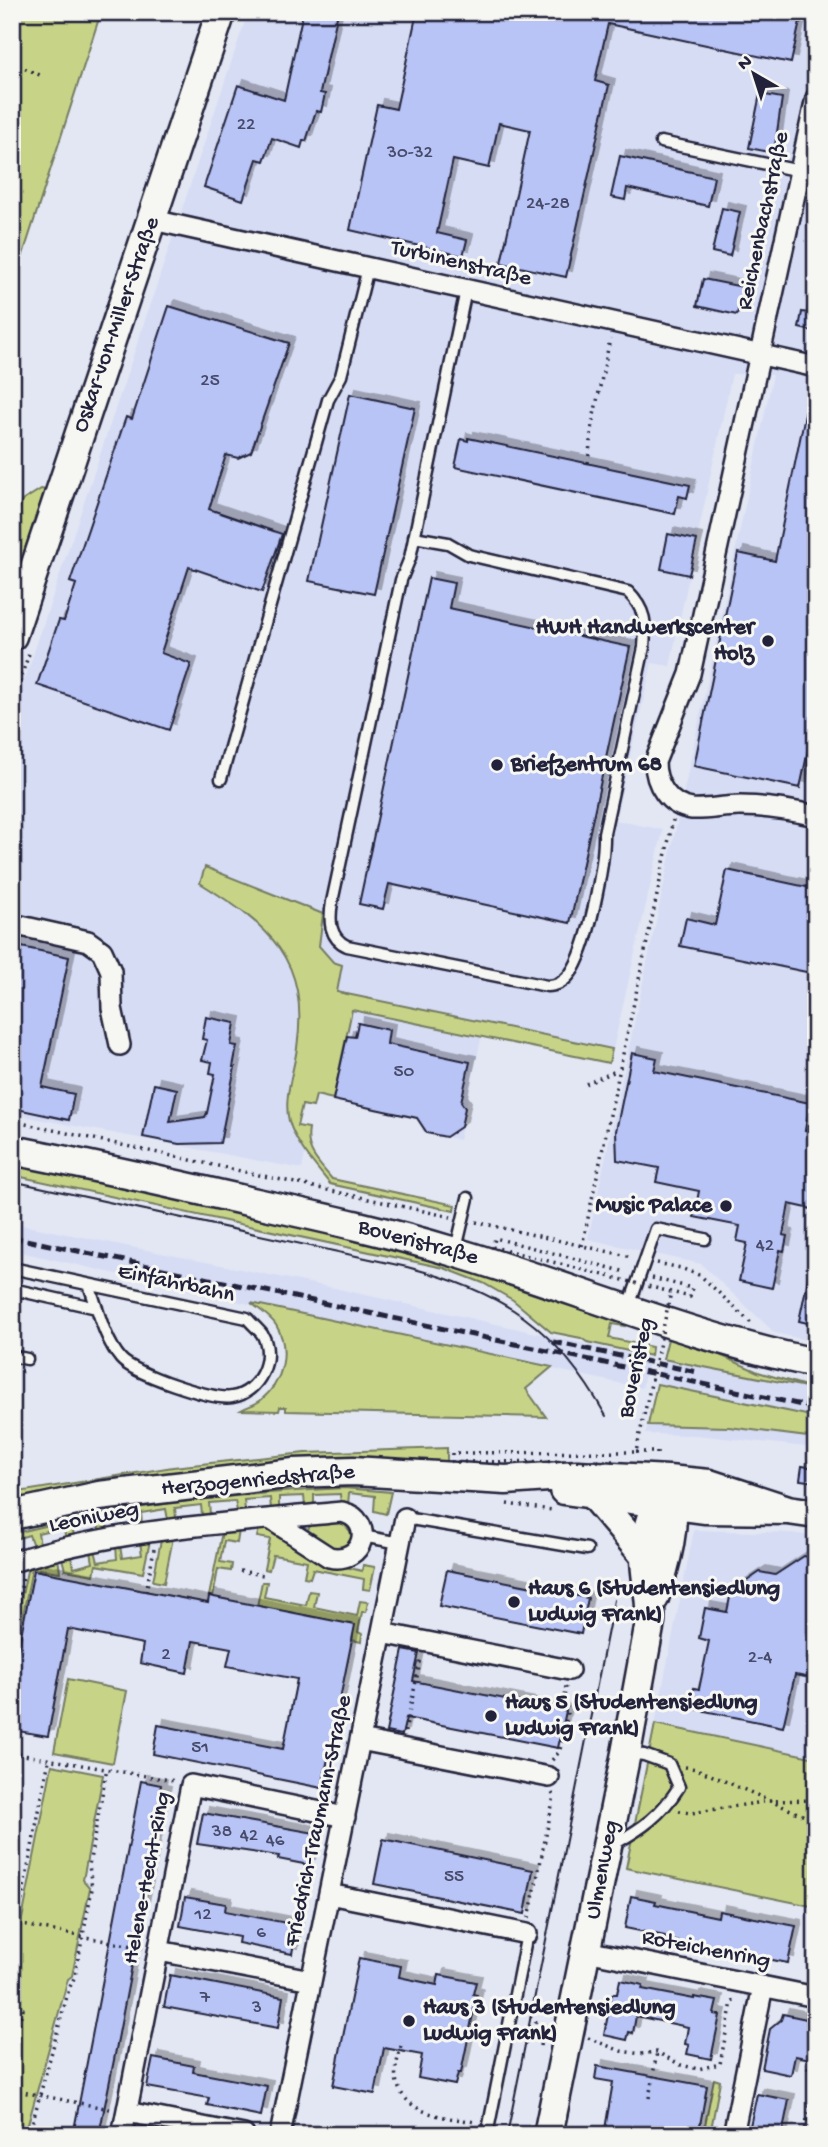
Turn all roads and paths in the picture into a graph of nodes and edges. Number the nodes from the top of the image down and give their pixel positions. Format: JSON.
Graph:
{"nodes":[{"id":1,"x":220,"y":12,"type":"edge"},
{"id":2,"x":12,"y":63,"type":"edge"},
{"id":3,"x":42,"y":76,"type":"dead end"},
{"id":4,"x":816,"y":98,"type":"edge"},
{"id":5,"x":661,"y":142,"type":"dead end"},
{"id":6,"x":800,"y":171,"type":"junction"},
{"id":7,"x":153,"y":220,"type":"junction"},
{"id":8,"x":368,"y":268,"type":"junction"},
{"id":9,"x":466,"y":290,"type":"junction"},
{"id":10,"x":612,"y":323,"type":"junction"},
{"id":11,"x":760,"y":355,"type":"junction"},
{"id":12,"x":816,"y":367,"type":"edge"},
{"id":13,"x":588,"y":463,"type":"dead end"},
{"id":14,"x":414,"y":537,"type":"junction"},
{"id":15,"x":12,"y":636,"type":"edge"},
{"id":16,"x":220,"y":779,"type":"dead end"},
{"id":17,"x":677,"y":804,"type":"junction"},
{"id":18,"x":816,"y":816,"type":"edge"},
{"id":19,"x":12,"y":924,"type":"edge"},
{"id":20,"x":120,"y":1045,"type":"dead end"},
{"id":21,"x":618,"y":1070,"type":"junction"},
{"id":22,"x":586,"y":1084,"type":"dead end"},
{"id":23,"x":12,"y":1121,"type":"edge"},
{"id":24,"x":12,"y":1150,"type":"edge"},
{"id":25,"x":468,"y":1198,"type":"dead end"},
{"id":26,"x":462,"y":1220,"type":"junction"},
{"id":27,"x":705,"y":1239,"type":"dead end"},
{"id":28,"x":582,"y":1246,"type":"junction"},
{"id":29,"x":455,"y":1252,"type":"junction"},
{"id":30,"x":646,"y":1260,"type":"junction"},
{"id":31,"x":12,"y":1268,"type":"edge"},
{"id":32,"x":626,"y":1272,"type":"dead end"},
{"id":33,"x":659,"y":1280,"type":"dead end"},
{"id":34,"x":89,"y":1285,"type":"junction"},
{"id":35,"x":12,"y":1289,"type":"edge"},
{"id":36,"x":671,"y":1292,"type":"junction"},
{"id":37,"x":97,"y":1308,"type":"junction"},
{"id":38,"x":628,"y":1309,"type":"junction"},
{"id":39,"x":756,"y":1327,"type":"dead end"},
{"id":40,"x":12,"y":1356,"type":"edge"},
{"id":41,"x":27,"y":1359,"type":"dead end"},
{"id":42,"x":816,"y":1363,"type":"edge"},
{"id":43,"x":636,"y":1452,"type":"junction"},
{"id":44,"x":653,"y":1452,"type":"dead end"},
{"id":45,"x":613,"y":1461,"type":"dead end"},
{"id":46,"x":506,"y":1480,"type":"junction"},
{"id":47,"x":593,"y":1495,"type":"junction"},
{"id":48,"x":666,"y":1495,"type":"junction"},
{"id":49,"x":802,"y":1512,"type":"edge"},
{"id":50,"x":12,"y":1515,"type":"edge"},
{"id":51,"x":405,"y":1518,"type":"joint"},
{"id":52,"x":270,"y":1519,"type":"junction"},
{"id":53,"x":158,"y":1531,"type":"junction"},
{"id":54,"x":362,"y":1536,"type":"junction"},
{"id":55,"x":400,"y":1543,"type":"junction"},
{"id":56,"x":587,"y":1549,"type":"dead end"},
{"id":57,"x":645,"y":1556,"type":"junction"},
{"id":58,"x":19,"y":1560,"type":"edge"},
{"id":59,"x":240,"y":1571,"type":"dead end"},
{"id":60,"x":263,"y":1575,"type":"dead end"},
{"id":61,"x":146,"y":1592,"type":"dead end"},
{"id":62,"x":651,"y":1604,"type":"junction"},
{"id":63,"x":382,"y":1633,"type":"junction"},
{"id":64,"x":12,"y":1636,"type":"edge"},
{"id":65,"x":424,"y":1641,"type":"junction"},
{"id":66,"x":12,"y":1644,"type":"edge"},
{"id":67,"x":19,"y":1646,"type":"dead end"},
{"id":68,"x":569,"y":1670,"type":"joint"},
{"id":69,"x":360,"y":1740,"type":"junction"},
{"id":70,"x":402,"y":1748,"type":"junction"},
{"id":71,"x":12,"y":1753,"type":"edge"},
{"id":72,"x":626,"y":1753,"type":"junction"},
{"id":73,"x":49,"y":1760,"type":"junction"},
{"id":74,"x":669,"y":1764,"type":"junction"},
{"id":75,"x":107,"y":1768,"type":"junction"},
{"id":76,"x":549,"y":1777,"type":"junction"},
{"id":77,"x":191,"y":1785,"type":"junction"},
{"id":78,"x":816,"y":1800,"type":"edge"},
{"id":79,"x":770,"y":1801,"type":"junction"},
{"id":80,"x":665,"y":1809,"type":"junction"},
{"id":81,"x":345,"y":1817,"type":"junction"},
{"id":82,"x":816,"y":1821,"type":"edge"},
{"id":83,"x":607,"y":1847,"type":"junction"},
{"id":84,"x":329,"y":1894,"type":"junction"},
{"id":85,"x":15,"y":1923,"type":"edge"},
{"id":86,"x":527,"y":1934,"type":"junction"},
{"id":87,"x":83,"y":1936,"type":"junction"},
{"id":88,"x":12,"y":1948,"type":"edge"},
{"id":89,"x":159,"y":1951,"type":"junction"},
{"id":90,"x":586,"y":1951,"type":"junction"},
{"id":91,"x":311,"y":1980,"type":"junction"},
{"id":92,"x":763,"y":1986,"type":"junction"},
{"id":93,"x":816,"y":1997,"type":"edge"},
{"id":94,"x":12,"y":1999,"type":"edge"},
{"id":95,"x":510,"y":2022,"type":"junction"},
{"id":96,"x":552,"y":2027,"type":"junction"},
{"id":97,"x":12,"y":2044,"type":"edge"},
{"id":98,"x":401,"y":2046,"type":"dead end"},
{"id":99,"x":540,"y":2046,"type":"dead end"},
{"id":100,"x":657,"y":2052,"type":"junction"},
{"id":101,"x":805,"y":2064,"type":"dead end"},
{"id":102,"x":12,"y":2090,"type":"edge"},
{"id":103,"x":40,"y":2095,"type":"junction"},
{"id":104,"x":649,"y":2098,"type":"dead end"},
{"id":105,"x":127,"y":2112,"type":"junction"},
{"id":106,"x":488,"y":2129,"type":"edge"},
{"id":107,"x":29,"y":2135,"type":"edge"},
{"id":108,"x":122,"y":2135,"type":"edge"},
{"id":109,"x":244,"y":2135,"type":"edge"},
{"id":110,"x":280,"y":2135,"type":"edge"},
{"id":111,"x":548,"y":2135,"type":"edge"},
{"id":112,"x":733,"y":2135,"type":"edge"},
{"id":113,"x":804,"y":2135,"type":"edge"}],
"edges":[{"from":1,"to":7,"type":"street","name":"Oskar-von-Miller-Straße"},
{"from":2,"to":3,"type":"path"},
{"from":4,"to":6,"type":"street","name":"Reichenbachstraße"},
{"from":5,"to":6,"type":"lane"},
{"from":6,"to":11,"type":"street","name":"Reichenbachstraße"},
{"from":7,"to":8,"type":"street","name":"Turbinenstraße"},
{"from":7,"to":15,"type":"street","name":"Oskar-von-Miller-Straße"},
{"from":8,"to":9,"type":"street","name":"Turbinenstraße"},
{"from":8,"to":16,"type":"lane"},
{"from":9,"to":10,"type":"street","name":"Turbinenstraße"},
{"from":9,"to":14,"type":"lane"},
{"from":10,"to":11,"type":"street","name":"Turbinenstraße"},
{"from":10,"to":13,"type":"path"},
{"from":11,"to":12,"type":"street","name":"Turbinenstraße"},
{"from":11,"to":17,"type":"street"},
{"from":14,"to":14,"type":"lane"},
{"from":17,"to":18,"type":"street"},
{"from":17,"to":21,"type":"path"},
{"from":19,"to":20,"type":"street"},
{"from":21,"to":22,"type":"path"},
{"from":21,"to":28,"type":"path"},
{"from":23,"to":26,"type":"path"},
{"from":24,"to":29,"type":"street","name":"Boveristraße"},
{"from":25,"to":26,"type":"lane"},
{"from":26,"to":28,"type":"path"},
{"from":26,"to":29,"type":"lane"},
{"from":27,"to":30,"type":"lane"},
{"from":28,"to":30,"type":"path"},
{"from":29,"to":38,"type":"street","name":"Boveristraße"},
{"from":30,"to":38,"type":"lane"},
{"from":30,"to":39,"type":"path"},
{"from":31,"to":34,"type":"lane","name":"Einfahrbahn"},
{"from":32,"to":36,"type":"path","bridge":true},
{"from":33,"to":36,"type":"path"},
{"from":34,"to":37,"type":"lane","name":"Einfahrbahn"},
{"from":34,"to":37,"type":"lane","name":"Einfahrbahn"},
{"from":35,"to":37,"type":"lane"},
{"from":36,"to":43,"type":"path","name":"Boveristeg","bridge":true},
{"from":38,"to":42,"type":"street","name":"Boveristraße"},
{"from":40,"to":41,"type":"lane"},
{"from":43,"to":44,"type":"path"},
{"from":43,"to":45,"type":"path","bridge":true},
{"from":46,"to":47,"type":"street","name":"Herzogenriedstraße"},
{"from":46,"to":48,"type":"street","name":"Herzogenriedstraße"},
{"from":46,"to":50,"type":"street","name":"Herzogenriedstraße"},
{"from":47,"to":48,"type":"street","name":"Herzogenriedstraße"},
{"from":47,"to":57,"type":"street"},
{"from":48,"to":49,"type":"street"},
{"from":48,"to":57,"type":"street","name":"Ulmenweg"},
{"from":48,"to":62,"type":"street","name":"Ulmenweg"},
{"from":51,"to":55,"type":"street","name":"Friedrich-Traumann-Straße"},
{"from":51,"to":56,"type":"lane"},
{"from":52,"to":53,"type":"street","name":"Leoniweg"},
{"from":52,"to":54,"type":"street","name":"Leoniweg"},
{"from":52,"to":54,"type":"street"},
{"from":53,"to":58,"type":"street","name":"Leoniweg"},
{"from":53,"to":61,"type":"path"},
{"from":54,"to":55,"type":"lane"},
{"from":55,"to":63,"type":"street","name":"Friedrich-Traumann-Straße"},
{"from":57,"to":62,"type":"street","name":"Ulmenweg"},
{"from":58,"to":64,"type":"path"},
{"from":59,"to":60,"type":"path"},
{"from":62,"to":72,"type":"street","name":"Ulmenweg"},
{"from":63,"to":65,"type":"street"},
{"from":63,"to":69,"type":"street","name":"Friedrich-Traumann-Straße"},
{"from":65,"to":68,"type":"street"},
{"from":65,"to":70,"type":"path"},
{"from":66,"to":67,"type":"path"},
{"from":68,"to":76,"type":"path"},
{"from":69,"to":70,"type":"street"},
{"from":69,"to":81,"type":"street","name":"Friedrich-Traumann-Straße"},
{"from":70,"to":76,"type":"street"},
{"from":71,"to":73,"type":"path"},
{"from":72,"to":74,"type":"lane"},
{"from":72,"to":83,"type":"street","name":"Ulmenweg"},
{"from":73,"to":75,"type":"path"},
{"from":73,"to":85,"type":"path"},
{"from":74,"to":79,"type":"path"},
{"from":74,"to":80,"type":"lane"},
{"from":75,"to":77,"type":"path"},
{"from":75,"to":87,"type":"path"},
{"from":76,"to":86,"type":"path"},
{"from":77,"to":81,"type":"street","name":"Helene-Hecht-Ring"},
{"from":77,"to":89,"type":"street","name":"Helene-Hecht-Ring"},
{"from":78,"to":79,"type":"path"},
{"from":79,"to":80,"type":"path"},
{"from":79,"to":82,"type":"path"},
{"from":80,"to":83,"type":"lane"},
{"from":81,"to":84,"type":"street","name":"Friedrich-Traumann-Straße"},
{"from":83,"to":90,"type":"street","name":"Ulmenweg"},
{"from":84,"to":86,"type":"street"},
{"from":84,"to":91,"type":"street","name":"Friedrich-Traumann-Straße"},
{"from":85,"to":87,"type":"path"},
{"from":85,"to":88,"type":"path"},
{"from":86,"to":95,"type":"lane"},
{"from":87,"to":89,"type":"path"},
{"from":87,"to":103,"type":"path"},
{"from":89,"to":91,"type":"street"},
{"from":89,"to":105,"type":"street","name":"Helene-Hecht-Ring"},
{"from":90,"to":92,"type":"street","name":"Roteichenring"},
{"from":90,"to":96,"type":"street","name":"Ulmenweg"},
{"from":91,"to":110,"type":"street","name":"Friedrich-Traumann-Straße"},
{"from":92,"to":93,"type":"street","name":"Roteichenring"},
{"from":92,"to":100,"type":"path"},
{"from":92,"to":112,"type":"street"},
{"from":94,"to":97,"type":"path"},
{"from":95,"to":96,"type":"path"},
{"from":95,"to":106,"type":"lane"},
{"from":96,"to":99,"type":"path"},
{"from":96,"to":100,"type":"path"},
{"from":96,"to":111,"type":"street","name":"Ulmenweg"},
{"from":98,"to":106,"type":"path"},
{"from":100,"to":104,"type":"path"},
{"from":101,"to":113,"type":"path"},
{"from":102,"to":103,"type":"path"},
{"from":103,"to":105,"type":"path"},
{"from":103,"to":107,"type":"path"},
{"from":105,"to":108,"type":"street","name":"Helene-Hecht-Ring"},
{"from":105,"to":109,"type":"street"}]}
